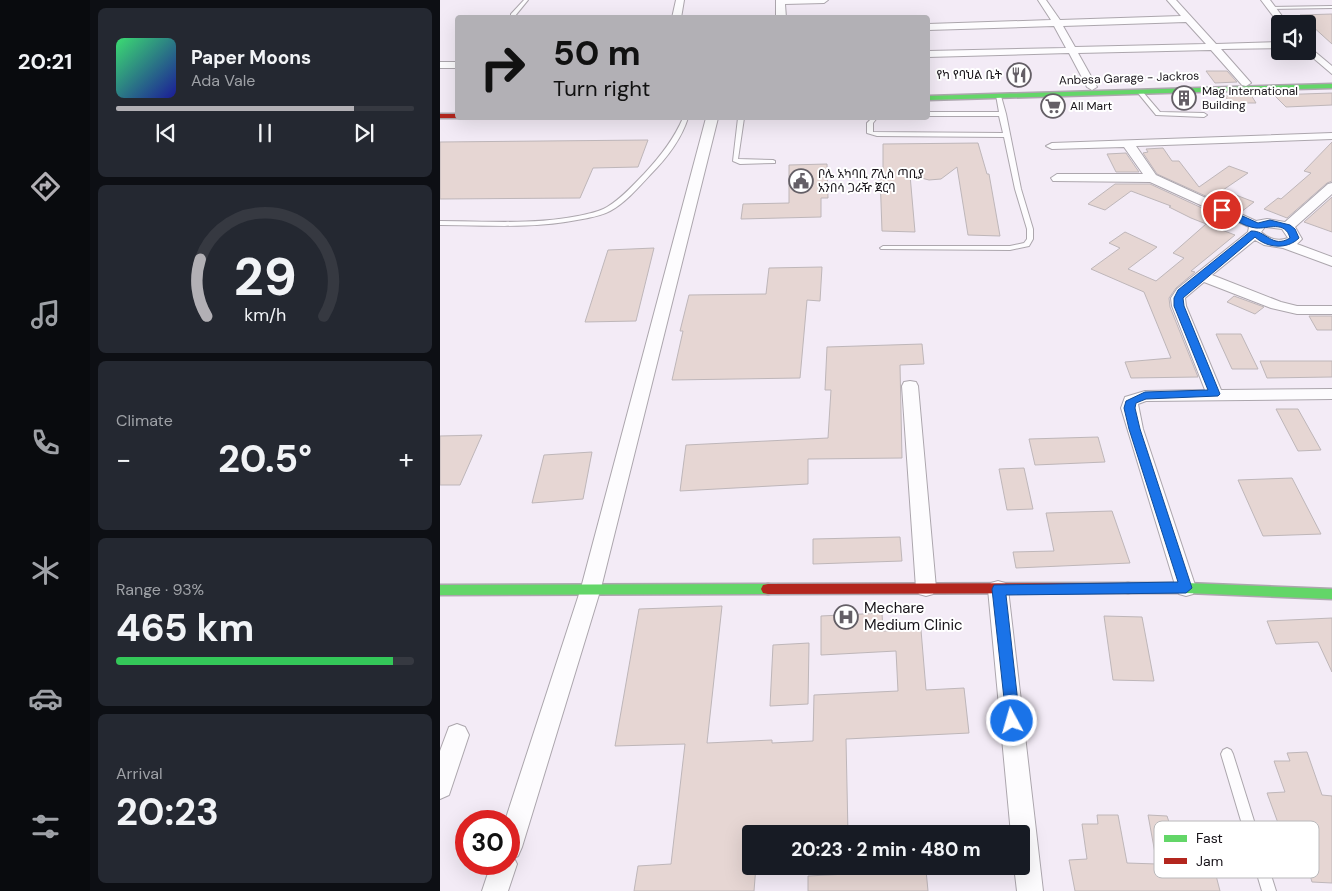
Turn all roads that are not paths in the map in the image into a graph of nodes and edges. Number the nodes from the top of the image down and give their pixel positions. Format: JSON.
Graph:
{"nodes":[{"id":1,"x":526,"y":0,"type":"edge"},
{"id":2,"x":680,"y":0,"type":"edge"},
{"id":3,"x":824,"y":0,"type":"edge"},
{"id":4,"x":1042,"y":0,"type":"edge"},
{"id":5,"x":1171,"y":0,"type":"edge"},
{"id":6,"x":780,"y":1,"type":"edge"},
{"id":7,"x":1268,"y":4,"type":"edge"},
{"id":8,"x":1332,"y":7,"type":"edge"},
{"id":9,"x":513,"y":15,"type":"dead end"},
{"id":10,"x":677,"y":15,"type":"edge"},
{"id":11,"x":781,"y":15,"type":"edge"},
{"id":12,"x":1277,"y":15,"type":"edge"},
{"id":13,"x":1188,"y":19,"type":"junction"},
{"id":14,"x":1058,"y":22,"type":"junction"},
{"id":15,"x":930,"y":27,"type":"edge"},
{"id":16,"x":1271,"y":45,"type":"edge"},
{"id":17,"x":1212,"y":46,"type":"junction"},
{"id":18,"x":1070,"y":50,"type":"junction"},
{"id":19,"x":930,"y":54,"type":"edge"},
{"id":20,"x":1316,"y":56,"type":"edge"},
{"id":21,"x":440,"y":65,"type":"edge"},
{"id":22,"x":455,"y":65,"type":"edge"},
{"id":23,"x":1332,"y":71,"type":"edge"},
{"id":24,"x":1332,"y":80,"type":"edge"},
{"id":25,"x":1246,"y":83,"type":"junction"},
{"id":26,"x":1332,"y":86,"type":"edge"},
{"id":27,"x":1092,"y":87,"type":"junction"},
{"id":28,"x":1140,"y":92,"type":"junction"},
{"id":29,"x":930,"y":95,"type":"edge"},
{"id":30,"x":998,"y":96,"type":"junction"},
{"id":31,"x":440,"y":110,"type":"edge"},
{"id":32,"x":455,"y":110,"type":"edge"},
{"id":33,"x":930,"y":114,"type":"edge"},
{"id":34,"x":1003,"y":114,"type":"junction"},
{"id":35,"x":1204,"y":115,"type":"dead end"},
{"id":36,"x":440,"y":116,"type":"edge"},
{"id":37,"x":455,"y":116,"type":"edge"},
{"id":38,"x":684,"y":120,"type":"edge"},
{"id":39,"x":711,"y":120,"type":"edge"},
{"id":40,"x":741,"y":120,"type":"edge"},
{"id":41,"x":873,"y":120,"type":"edge"},
{"id":42,"x":1007,"y":135,"type":"junction"},
{"id":43,"x":1332,"y":136,"type":"edge"},
{"id":44,"x":1128,"y":144,"type":"junction"},
{"id":45,"x":1052,"y":146,"type":"dead end"},
{"id":46,"x":773,"y":162,"type":"dead end"},
{"id":47,"x":1057,"y":178,"type":"dead end"},
{"id":48,"x":1152,"y":178,"type":"junction"},
{"id":49,"x":1332,"y":187,"type":"edge"},
{"id":50,"x":440,"y":223,"type":"edge"},
{"id":51,"x":1287,"y":227,"type":"junction"},
{"id":52,"x":1256,"y":229,"type":"junction"},
{"id":53,"x":1286,"y":244,"type":"junction"},
{"id":54,"x":883,"y":248,"type":"dead end"},
{"id":55,"x":1332,"y":262,"type":"edge"},
{"id":56,"x":1202,"y":276,"type":"junction"},
{"id":57,"x":1332,"y":310,"type":"edge"},
{"id":58,"x":910,"y":386,"type":"dead end"},
{"id":59,"x":1214,"y":394,"type":"junction"},
{"id":60,"x":1332,"y":394,"type":"edge"},
{"id":61,"x":591,"y":588,"type":"junction"},
{"id":62,"x":926,"y":588,"type":"junction"},
{"id":63,"x":1186,"y":588,"type":"junction"},
{"id":64,"x":998,"y":589,"type":"junction"},
{"id":65,"x":440,"y":590,"type":"edge"},
{"id":66,"x":1332,"y":594,"type":"edge"},
{"id":67,"x":457,"y":735,"type":"dead end"},
{"id":68,"x":1227,"y":754,"type":"dead end"},
{"id":69,"x":440,"y":787,"type":"edge"},
{"id":70,"x":520,"y":812,"type":"edge"},
{"id":71,"x":1248,"y":821,"type":"edge"},
{"id":72,"x":500,"y":875,"type":"edge"},
{"id":73,"x":1265,"y":878,"type":"edge"},
{"id":74,"x":495,"y":891,"type":"edge"},
{"id":75,"x":1030,"y":891,"type":"edge"},
{"id":76,"x":1269,"y":891,"type":"edge"}],
"edges":[{"from":1,"to":9,"type":"lane"},
{"from":2,"to":10,"type":"street"},
{"from":3,"to":6,"type":"street"},
{"from":4,"to":14,"type":"street"},
{"from":5,"to":13,"type":"street"},
{"from":6,"to":11,"type":"street"},
{"from":7,"to":8,"type":"lane"},
{"from":7,"to":12,"type":"street"},
{"from":13,"to":14,"type":"street"},
{"from":13,"to":17,"type":"street"},
{"from":14,"to":15,"type":"street"},
{"from":14,"to":18,"type":"street"},
{"from":16,"to":17,"type":"street"},
{"from":17,"to":18,"type":"street"},
{"from":17,"to":25,"type":"street"},
{"from":18,"to":19,"type":"street"},
{"from":18,"to":27,"type":"street"},
{"from":20,"to":23,"type":"street"},
{"from":21,"to":22,"type":"street"},
{"from":24,"to":25,"type":"main road"},
{"from":25,"to":27,"type":"main road"},
{"from":26,"to":28,"type":"main road","name":"Anbesa Garage - Jackros"},
{"from":27,"to":29,"type":"main road"},
{"from":28,"to":30,"type":"main road","name":"Anbesa Garage - Jackros"},
{"from":28,"to":35,"type":"lane"},
{"from":29,"to":30,"type":"main road","name":"Anbesa Garage - Jackros"},
{"from":30,"to":34,"type":"lane"},
{"from":31,"to":32,"type":"main road"},
{"from":33,"to":34,"type":"lane"},
{"from":34,"to":42,"type":"lane"},
{"from":36,"to":37,"type":"main road"},
{"from":38,"to":50,"type":"lane"},
{"from":39,"to":61,"type":"street"},
{"from":40,"to":46,"type":"lane"},
{"from":41,"to":42,"type":"lane"},
{"from":42,"to":54,"type":"lane"},
{"from":43,"to":44,"type":"street"},
{"from":44,"to":45,"type":"street"},
{"from":44,"to":48,"type":"street"},
{"from":47,"to":48,"type":"street"},
{"from":48,"to":52,"type":"street"},
{"from":49,"to":51,"type":"street"},
{"from":51,"to":52,"type":"street"},
{"from":51,"to":53,"type":"street"},
{"from":52,"to":53,"type":"street"},
{"from":52,"to":56,"type":"street"},
{"from":53,"to":55,"type":"street"},
{"from":56,"to":57,"type":"street"},
{"from":56,"to":59,"type":"street"},
{"from":58,"to":62,"type":"street"},
{"from":59,"to":60,"type":"street"},
{"from":59,"to":63,"type":"street"},
{"from":61,"to":62,"type":"main road"},
{"from":61,"to":65,"type":"main road"},
{"from":61,"to":70,"type":"street"},
{"from":62,"to":64,"type":"main road"},
{"from":63,"to":64,"type":"main road"},
{"from":63,"to":66,"type":"main road"},
{"from":64,"to":75,"type":"street"},
{"from":67,"to":69,"type":"street"},
{"from":68,"to":71,"type":"lane"},
{"from":72,"to":74,"type":"street"},
{"from":73,"to":76,"type":"lane"}]}
